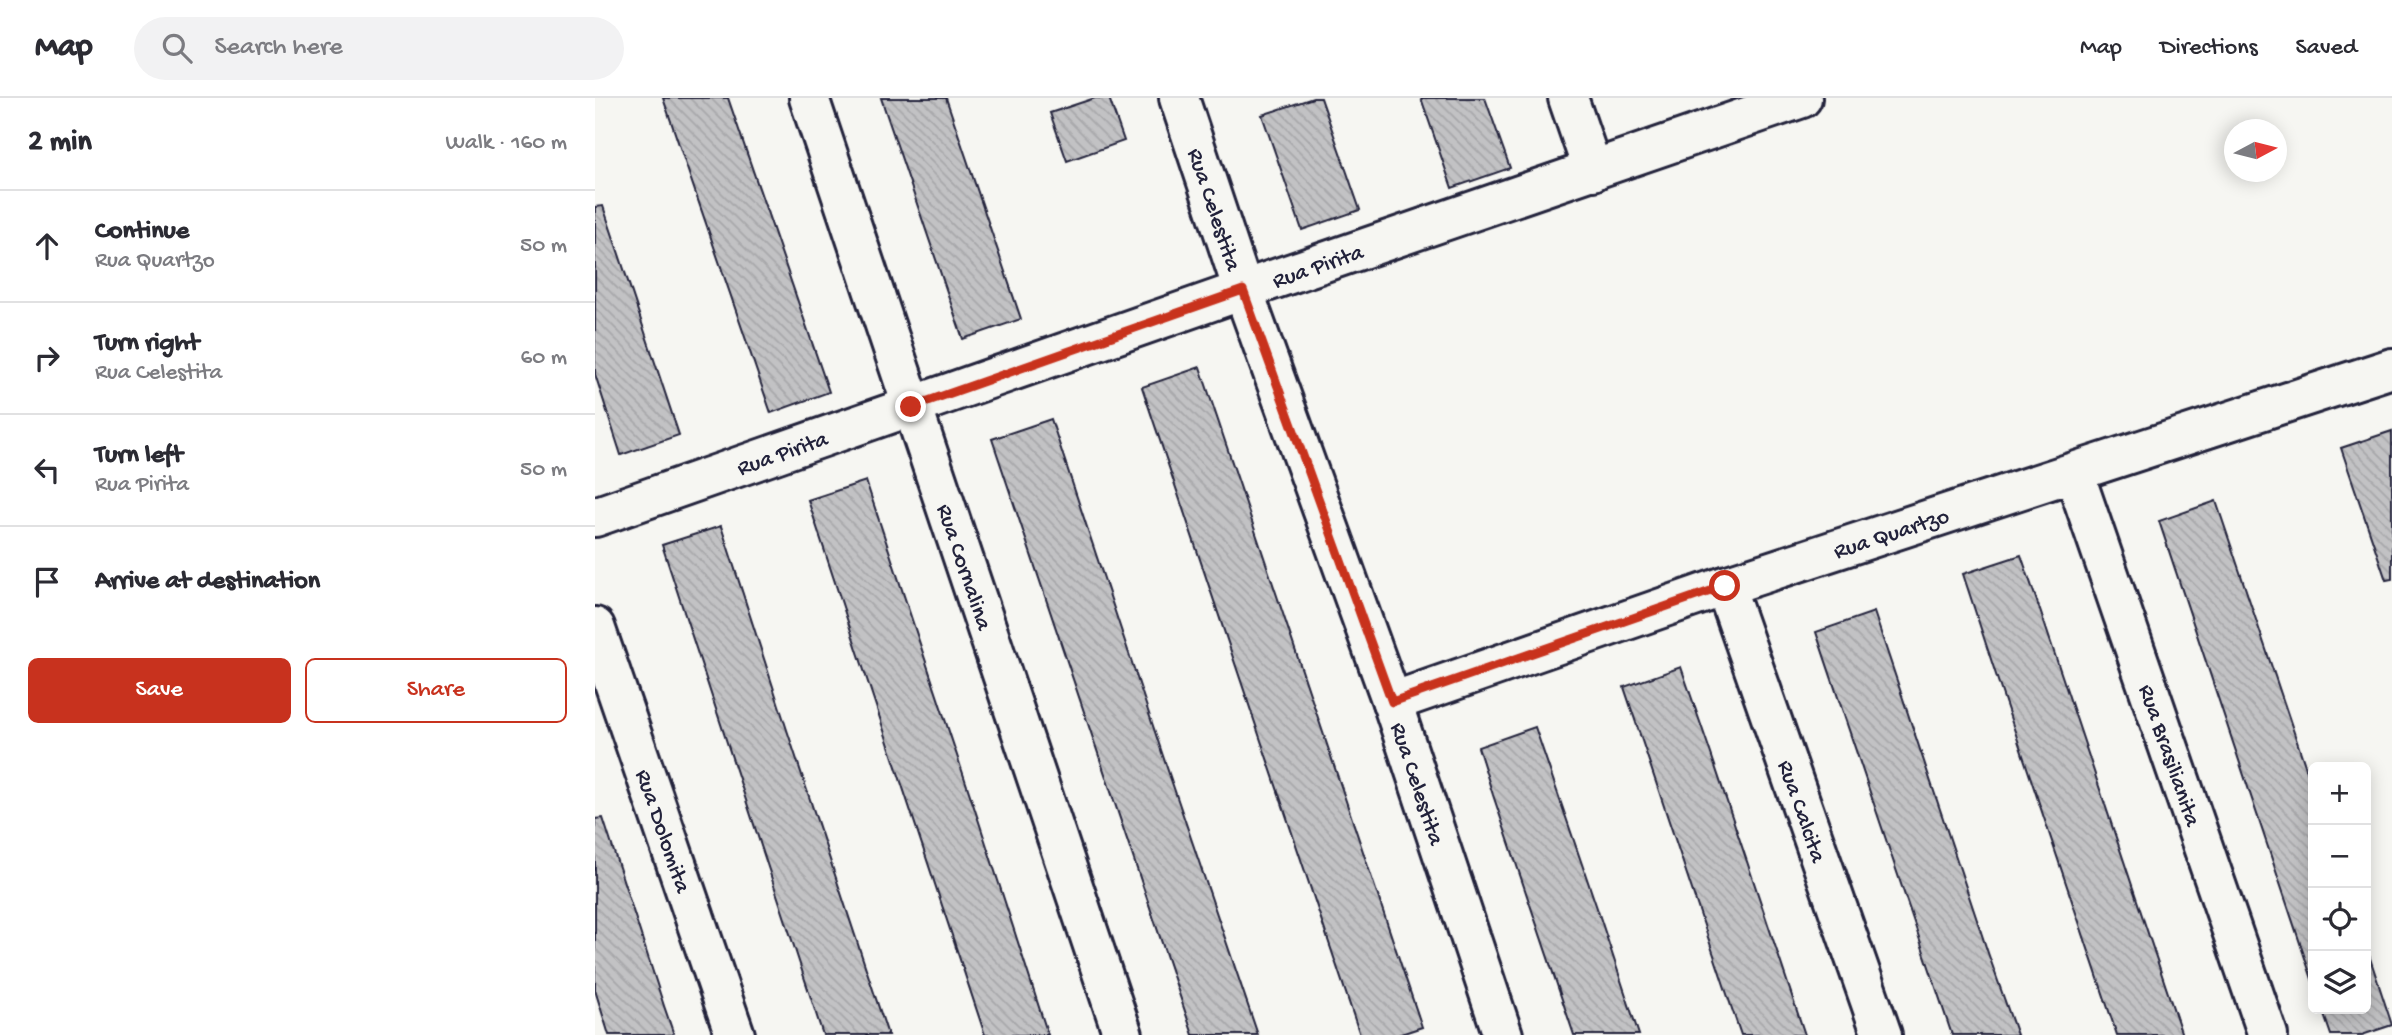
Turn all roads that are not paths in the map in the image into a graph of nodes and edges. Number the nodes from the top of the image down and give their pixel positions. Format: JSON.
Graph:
{"nodes":[{"id":1,"x":809,"y":98,"type":"edge"},
{"id":2,"x":1179,"y":98,"type":"edge"},
{"id":3,"x":1568,"y":98,"type":"edge"},
{"id":4,"x":1802,"y":98,"type":"edge"},
{"id":5,"x":1593,"y":172,"type":"junction"},
{"id":6,"x":1243,"y":290,"type":"junction"},
{"id":7,"x":2392,"y":368,"type":"edge"},
{"id":8,"x":911,"y":407,"type":"junction"},
{"id":9,"x":2074,"y":473,"type":"junction"},
{"id":10,"x":595,"y":517,"type":"edge"},
{"id":11,"x":1725,"y":586,"type":"junction"},
{"id":12,"x":595,"y":627,"type":"edge"},
{"id":13,"x":1392,"y":702,"type":"junction"},
{"id":14,"x":735,"y":1035,"type":"edge"},
{"id":15,"x":1123,"y":1035,"type":"edge"},
{"id":16,"x":1503,"y":1035,"type":"edge"},
{"id":17,"x":1882,"y":1035,"type":"edge"},
{"id":18,"x":2268,"y":1035,"type":"edge"}],
"edges":[{"from":1,"to":8,"type":"street","name":"Rua Cornalina"},
{"from":2,"to":6,"type":"street","name":"Rua Celestita"},
{"from":3,"to":5,"type":"street"},
{"from":4,"to":5,"type":"street","name":"Rua Pirita"},
{"from":5,"to":6,"type":"street","name":"Rua Pirita"},
{"from":6,"to":8,"type":"street","name":"Rua Pirita"},
{"from":6,"to":13,"type":"street","name":"Rua Celestita"},
{"from":7,"to":9,"type":"street","name":"Rua Quartzo"},
{"from":8,"to":10,"type":"street","name":"Rua Pirita"},
{"from":8,"to":15,"type":"street","name":"Rua Cornalina"},
{"from":9,"to":11,"type":"street","name":"Rua Quartzo"},
{"from":9,"to":18,"type":"street","name":"Rua Brasilianita"},
{"from":11,"to":13,"type":"street","name":"Rua Quartzo"},
{"from":11,"to":17,"type":"street","name":"Rua Calcita"},
{"from":12,"to":14,"type":"street","name":"Rua Dolomita"},
{"from":13,"to":16,"type":"street","name":"Rua Celestita"}]}
